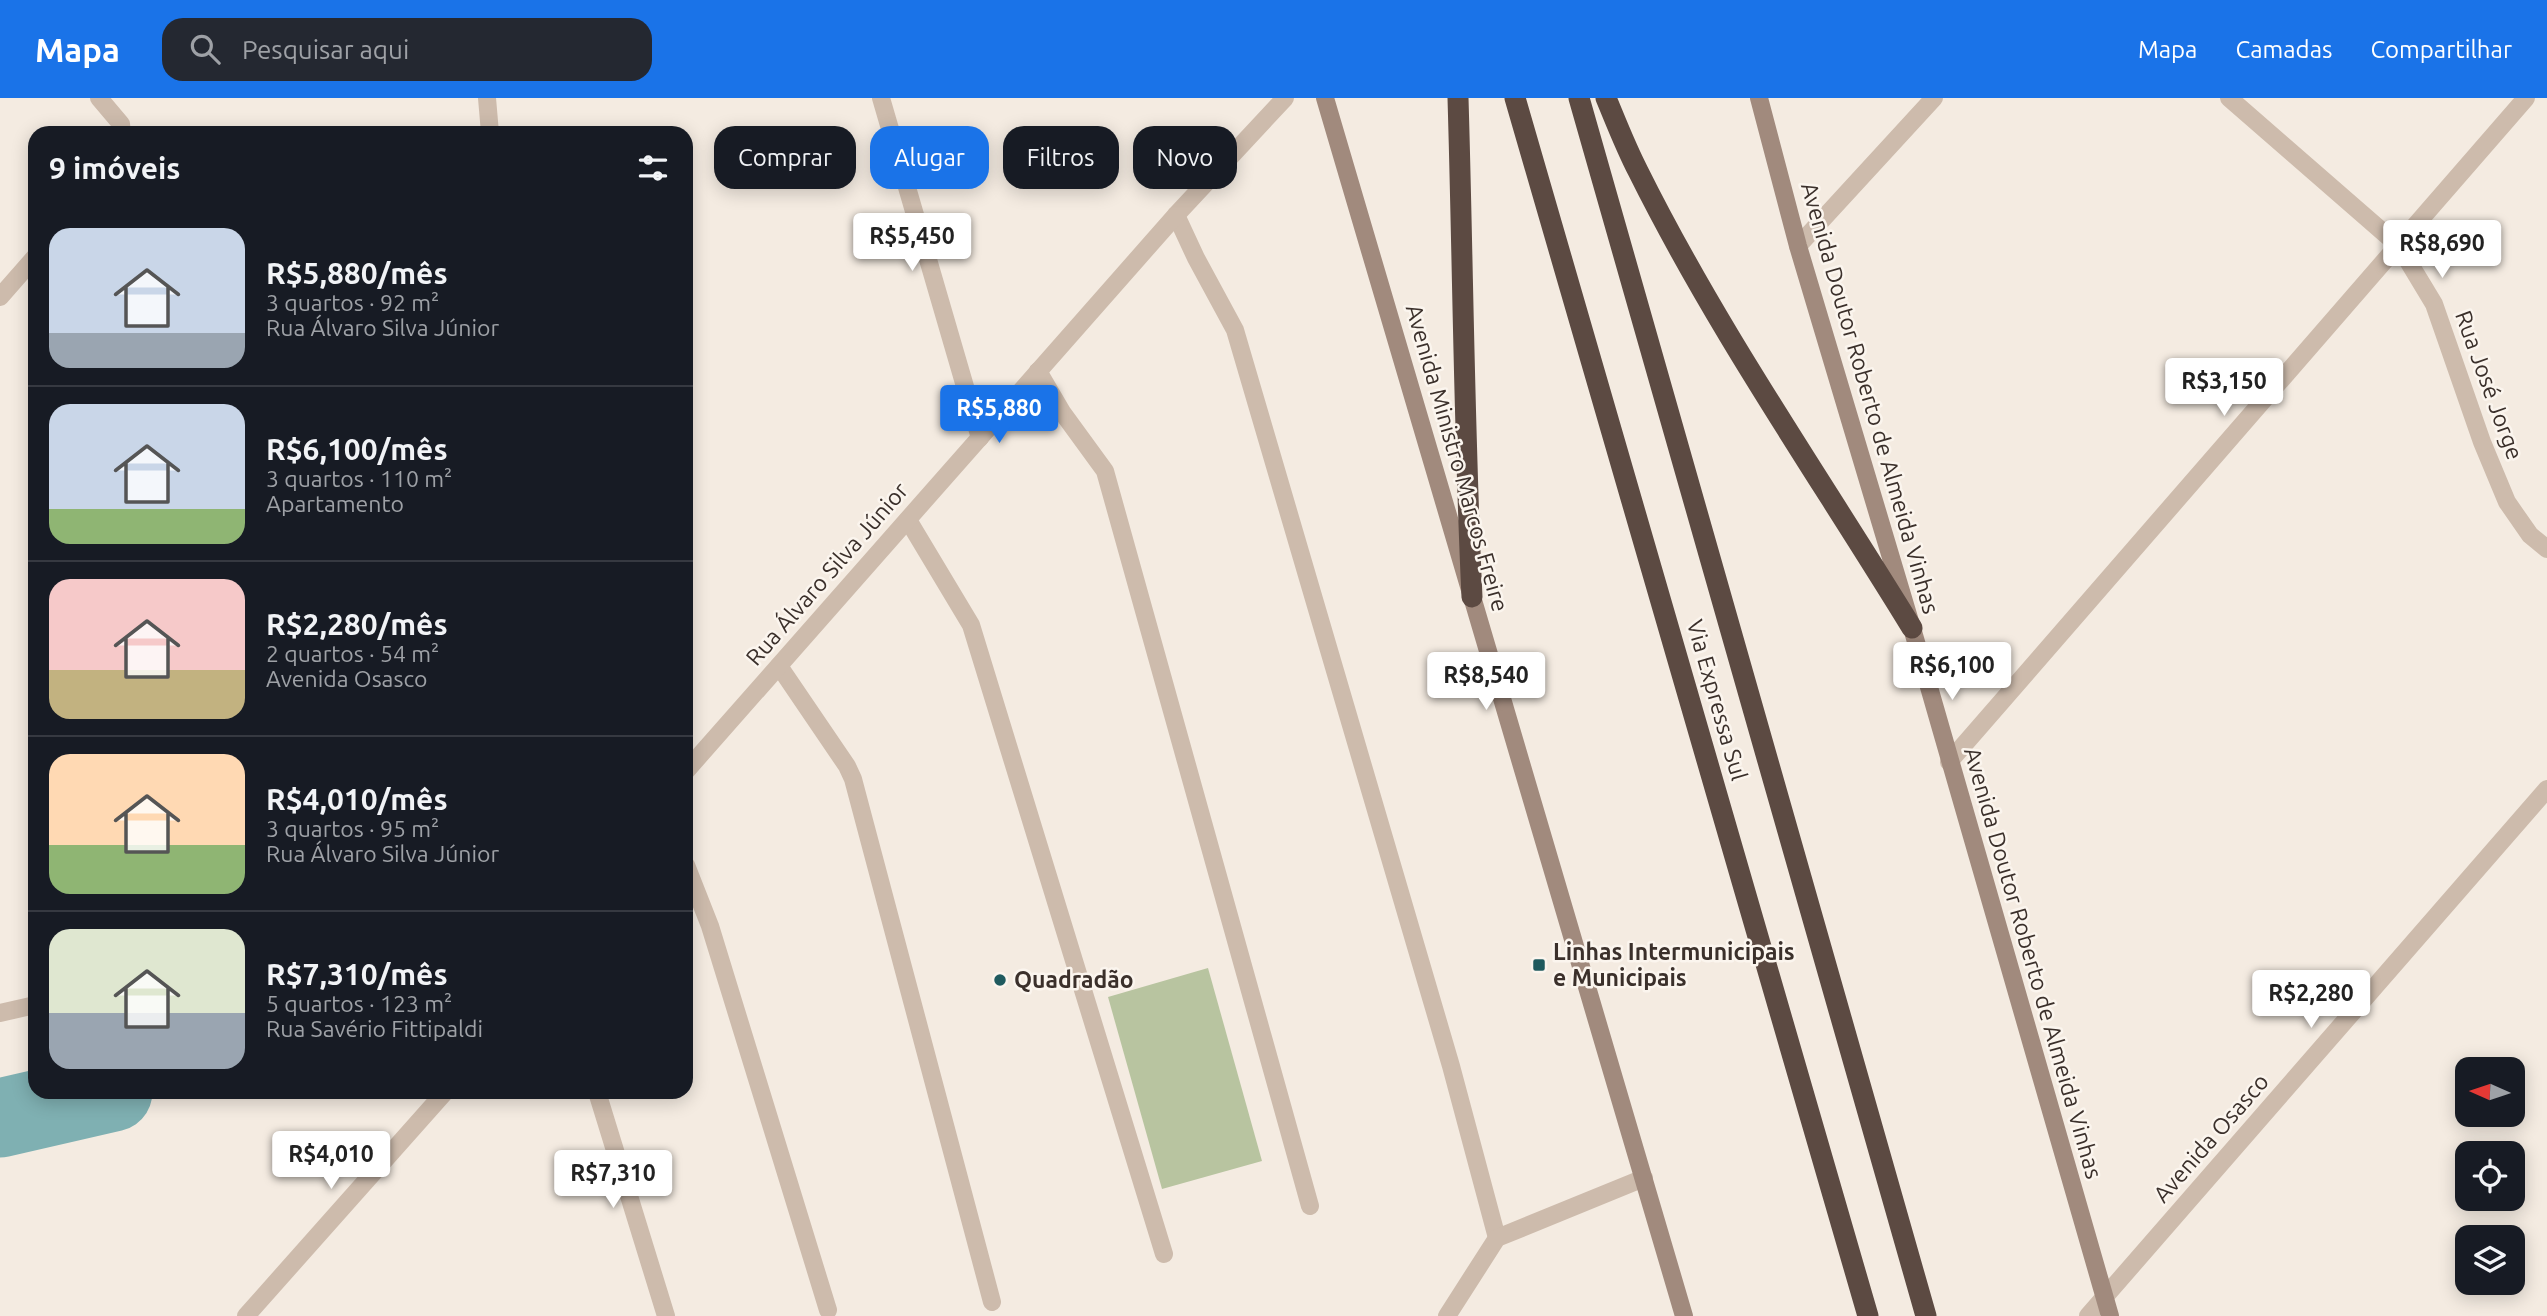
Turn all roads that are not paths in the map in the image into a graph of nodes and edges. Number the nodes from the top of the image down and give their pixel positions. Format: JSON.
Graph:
{"nodes":[{"id":1,"x":99,"y":98,"type":"edge"},
{"id":2,"x":487,"y":98,"type":"edge"},
{"id":3,"x":881,"y":98,"type":"edge"},
{"id":4,"x":1285,"y":98,"type":"edge"},
{"id":5,"x":1325,"y":98,"type":"edge"},
{"id":6,"x":1458,"y":98,"type":"edge"},
{"id":7,"x":1515,"y":98,"type":"edge"},
{"id":8,"x":1579,"y":98,"type":"edge"},
{"id":9,"x":1606,"y":98,"type":"edge"},
{"id":10,"x":1759,"y":98,"type":"edge"},
{"id":11,"x":1934,"y":98,"type":"edge"},
{"id":12,"x":2229,"y":98,"type":"edge"},
{"id":13,"x":2526,"y":98,"type":"edge"},
{"id":14,"x":121,"y":126,"type":"edge"},
{"id":15,"x":489,"y":126,"type":"edge"},
{"id":16,"x":1176,"y":215,"type":"junction"},
{"id":17,"x":1798,"y":246,"type":"junction"},
{"id":18,"x":2399,"y":246,"type":"junction"},
{"id":19,"x":28,"y":265,"type":"edge"},
{"id":20,"x":0,"y":296,"type":"edge"},
{"id":21,"x":1038,"y":372,"type":"junction"},
{"id":22,"x":980,"y":438,"type":"junction"},
{"id":23,"x":908,"y":520,"type":"junction"},
{"id":24,"x":2547,"y":549,"type":"edge"},
{"id":25,"x":1472,"y":597,"type":"junction"},
{"id":26,"x":1912,"y":628,"type":"junction"},
{"id":27,"x":779,"y":666,"type":"junction"},
{"id":28,"x":1949,"y":762,"type":"junction"},
{"id":29,"x":693,"y":763,"type":"edge"},
{"id":30,"x":2547,"y":789,"type":"edge"},
{"id":31,"x":693,"y":883,"type":"edge"},
{"id":32,"x":28,"y":1007,"type":"edge"},
{"id":33,"x":0,"y":1013,"type":"edge"},
{"id":34,"x":439,"y":1099,"type":"edge"},
{"id":35,"x":599,"y":1099,"type":"edge"},
{"id":36,"x":1644,"y":1178,"type":"junction"},
{"id":37,"x":1310,"y":1206,"type":"dead end"},
{"id":38,"x":1497,"y":1238,"type":"junction"},
{"id":39,"x":1164,"y":1254,"type":"dead end"},
{"id":40,"x":2104,"y":1297,"type":"junction"},
{"id":41,"x":992,"y":1302,"type":"dead end"},
{"id":42,"x":828,"y":1310,"type":"dead end"},
{"id":43,"x":246,"y":1316,"type":"edge"},
{"id":44,"x":666,"y":1316,"type":"edge"},
{"id":45,"x":1447,"y":1316,"type":"edge"},
{"id":46,"x":1685,"y":1316,"type":"edge"},
{"id":47,"x":1868,"y":1316,"type":"edge"},
{"id":48,"x":1926,"y":1316,"type":"edge"},
{"id":49,"x":2088,"y":1316,"type":"edge"},
{"id":50,"x":2110,"y":1316,"type":"edge"}],
"edges":[{"from":1,"to":14,"type":"street"},
{"from":2,"to":15,"type":"street"},
{"from":3,"to":22,"type":"street"},
{"from":4,"to":16,"type":"street","name":"Rua Álvaro Silva Júnior"},
{"from":5,"to":25,"type":"main road","name":"Avenida Ministro Marcos Freire"},
{"from":6,"to":25,"type":"highway"},
{"from":7,"to":47,"type":"highway","name":"Via Expressa Sul"},
{"from":8,"to":48,"type":"highway","name":"Via Expressa Sul"},
{"from":9,"to":26,"type":"highway"},
{"from":10,"to":17,"type":"main road","name":"Avenida Doutor Roberto de Almeida Vinhas"},
{"from":11,"to":17,"type":"street"},
{"from":12,"to":18,"type":"street","name":"Rua José Jorge"},
{"from":13,"to":18,"type":"street"},
{"from":16,"to":21,"type":"street","name":"Rua Álvaro Silva Júnior"},
{"from":16,"to":38,"type":"street"},
{"from":17,"to":26,"type":"main road","name":"Avenida Doutor Roberto de Almeida Vinhas"},
{"from":18,"to":24,"type":"street","name":"Rua José Jorge"},
{"from":18,"to":28,"type":"street"},
{"from":19,"to":20,"type":"street"},
{"from":21,"to":22,"type":"street","name":"Rua Álvaro Silva Júnior"},
{"from":21,"to":37,"type":"street"},
{"from":22,"to":23,"type":"street","name":"Rua Álvaro Silva Júnior"},
{"from":23,"to":27,"type":"street","name":"Rua Álvaro Silva Júnior"},
{"from":23,"to":39,"type":"street"},
{"from":25,"to":36,"type":"main road","name":"Avenida Ministro Marcos Freire"},
{"from":26,"to":28,"type":"main road","name":"Avenida Doutor Roberto de Almeida Vinhas"},
{"from":27,"to":29,"type":"street","name":"Rua Álvaro Silva Júnior"},
{"from":27,"to":41,"type":"street"},
{"from":28,"to":40,"type":"main road","name":"Avenida Doutor Roberto de Almeida Vinhas"},
{"from":30,"to":40,"type":"street","name":"Avenida Osasco"},
{"from":31,"to":42,"type":"street"},
{"from":32,"to":33,"type":"street"},
{"from":34,"to":43,"type":"street"},
{"from":35,"to":44,"type":"street"},
{"from":36,"to":38,"type":"street"},
{"from":36,"to":46,"type":"main road","name":"Avenida Ministro Marcos Freire"},
{"from":38,"to":45,"type":"street"},
{"from":40,"to":49,"type":"street","name":"Avenida Osasco"},
{"from":40,"to":50,"type":"main road","name":"Avenida Doutor Roberto de Almeida Vinhas"}]}
